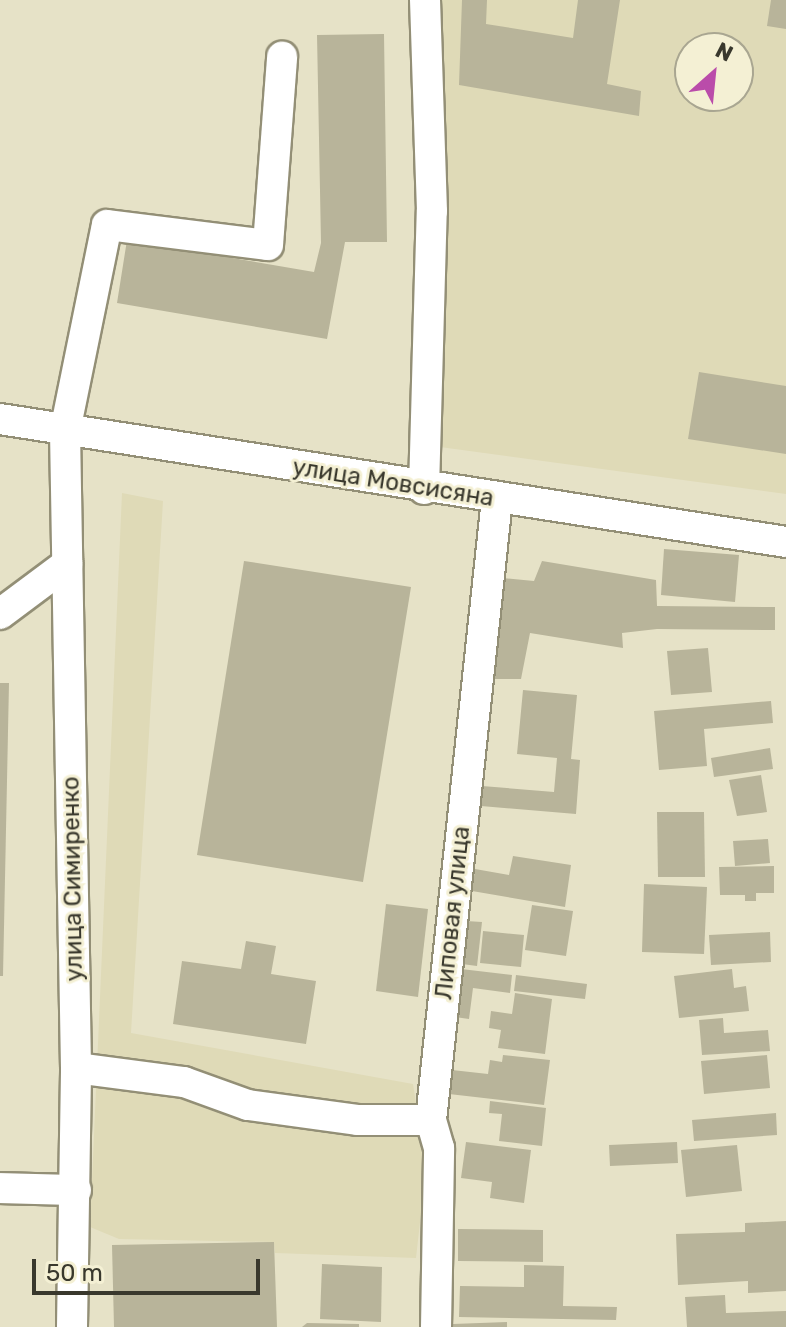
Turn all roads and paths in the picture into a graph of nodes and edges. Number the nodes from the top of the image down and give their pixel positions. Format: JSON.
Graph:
{"nodes":[{"id":1,"x":425,"y":0,"type":"edge"},
{"id":2,"x":282,"y":57,"type":"dead end"},
{"id":3,"x":0,"y":419,"type":"edge"},
{"id":4,"x":65,"y":431,"type":"junction"},
{"id":5,"x":424,"y":489,"type":"junction"},
{"id":6,"x":497,"y":499,"type":"junction"},
{"id":7,"x":786,"y":542,"type":"edge"},
{"id":8,"x":67,"y":564,"type":"junction"},
{"id":9,"x":0,"y":614,"type":"edge"},
{"id":10,"x":76,"y":1068,"type":"junction"},
{"id":11,"x":431,"y":1120,"type":"junction"},
{"id":12,"x":0,"y":1188,"type":"edge"},
{"id":13,"x":76,"y":1190,"type":"junction"},
{"id":14,"x":72,"y":1327,"type":"edge"},
{"id":15,"x":436,"y":1327,"type":"edge"}],
"edges":[{"from":1,"to":5,"type":"street"},
{"from":2,"to":4,"type":"street","name":"улица Симиренко"},
{"from":3,"to":4,"type":"street","name":"улица Мовсисяна"},
{"from":4,"to":5,"type":"street","name":"улица Мовсисяна"},
{"from":4,"to":8,"type":"street","name":"улица Симиренко"},
{"from":5,"to":6,"type":"street","name":"улица Мовсисяна"},
{"from":6,"to":7,"type":"street","name":"улица Мовсисяна"},
{"from":6,"to":11,"type":"street","name":"Липовая улица"},
{"from":8,"to":9,"type":"street"},
{"from":8,"to":10,"type":"street","name":"улица Симиренко"},
{"from":10,"to":11,"type":"street"},
{"from":10,"to":13,"type":"street","name":"улица Симиренко"},
{"from":11,"to":15,"type":"street","name":"Липовая улица"},
{"from":12,"to":13,"type":"street"},
{"from":13,"to":14,"type":"street","name":"улица Симиренко"}]}
